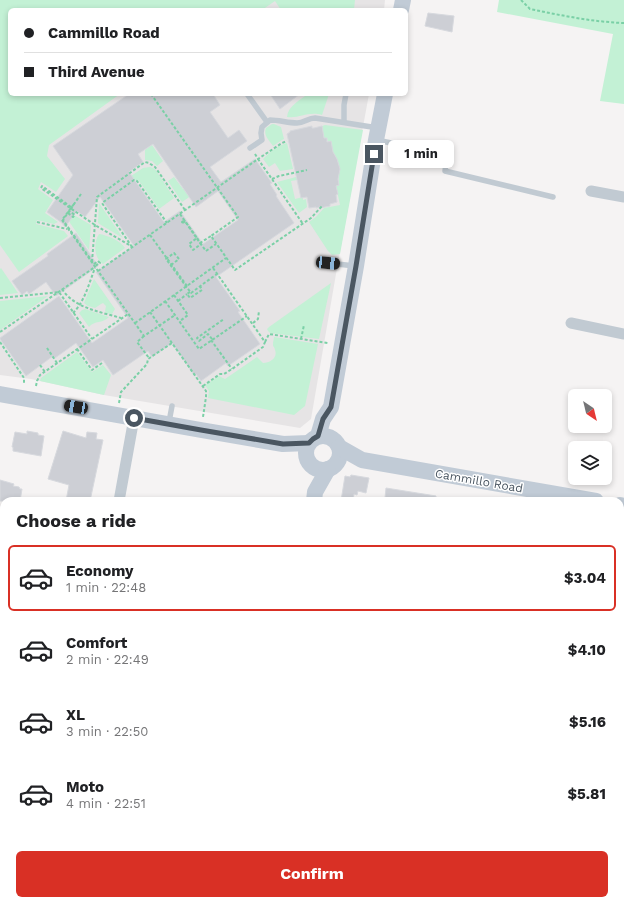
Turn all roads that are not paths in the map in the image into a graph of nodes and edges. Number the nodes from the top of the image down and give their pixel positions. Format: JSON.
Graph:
{"nodes":[{"id":1,"x":248,"y":96,"type":"edge"},
{"id":2,"x":346,"y":96,"type":"edge"},
{"id":3,"x":385,"y":96,"type":"edge"},
{"id":4,"x":267,"y":122,"type":"junction"},
{"id":5,"x":344,"y":122,"type":"junction"},
{"id":6,"x":377,"y":134,"type":"junction"},
{"id":7,"x":250,"y":148,"type":"dead end"},
{"id":8,"x":591,"y":191,"type":"dead end"},
{"id":9,"x":624,"y":197,"type":"edge"},
{"id":10,"x":553,"y":198,"type":"dead end"},
{"id":11,"x":328,"y":263,"type":"dead end"},
{"id":12,"x":356,"y":266,"type":"junction"},
{"id":13,"x":571,"y":323,"type":"dead end"},
{"id":14,"x":624,"y":334,"type":"edge"},
{"id":15,"x":0,"y":394,"type":"edge"},
{"id":16,"x":172,"y":406,"type":"dead end"},
{"id":17,"x":331,"y":407,"type":"junction"},
{"id":18,"x":134,"y":418,"type":"junction"},
{"id":19,"x":169,"y":424,"type":"junction"},
{"id":20,"x":338,"y":444,"type":"junction"},
{"id":21,"x":311,"y":450,"type":"junction"},
{"id":22,"x":362,"y":460,"type":"junction"},
{"id":23,"x":332,"y":467,"type":"junction"},
{"id":24,"x":120,"y":497,"type":"edge"},
{"id":25,"x":315,"y":497,"type":"edge"},
{"id":26,"x":573,"y":497,"type":"edge"}],
"edges":[{"from":1,"to":4,"type":"lane"},
{"from":2,"to":5,"type":"lane"},
{"from":3,"to":6,"type":"main road"},
{"from":4,"to":5,"type":"lane"},
{"from":4,"to":7,"type":"lane"},
{"from":5,"to":6,"type":"lane"},
{"from":6,"to":10,"type":"lane"},
{"from":6,"to":12,"type":"main road"},
{"from":8,"to":9,"type":"street"},
{"from":11,"to":12,"type":"lane"},
{"from":12,"to":17,"type":"main road"},
{"from":13,"to":14,"type":"street"},
{"from":15,"to":18,"type":"main road"},
{"from":16,"to":19,"type":"lane"},
{"from":17,"to":20,"type":"main road"},
{"from":17,"to":21,"type":"main road"},
{"from":18,"to":19,"type":"main road"},
{"from":18,"to":24,"type":"street"},
{"from":19,"to":21,"type":"main road"},
{"from":20,"to":21,"type":"main road"},
{"from":20,"to":22,"type":"main road","name":"Cammillo Road"},
{"from":20,"to":23,"type":"main road"},
{"from":21,"to":23,"type":"main road"},
{"from":21,"to":25,"type":"main road"},
{"from":22,"to":23,"type":"main road","name":"Cammillo Road"},
{"from":22,"to":26,"type":"main road","name":"Cammillo Road"},
{"from":23,"to":25,"type":"main road"}]}
